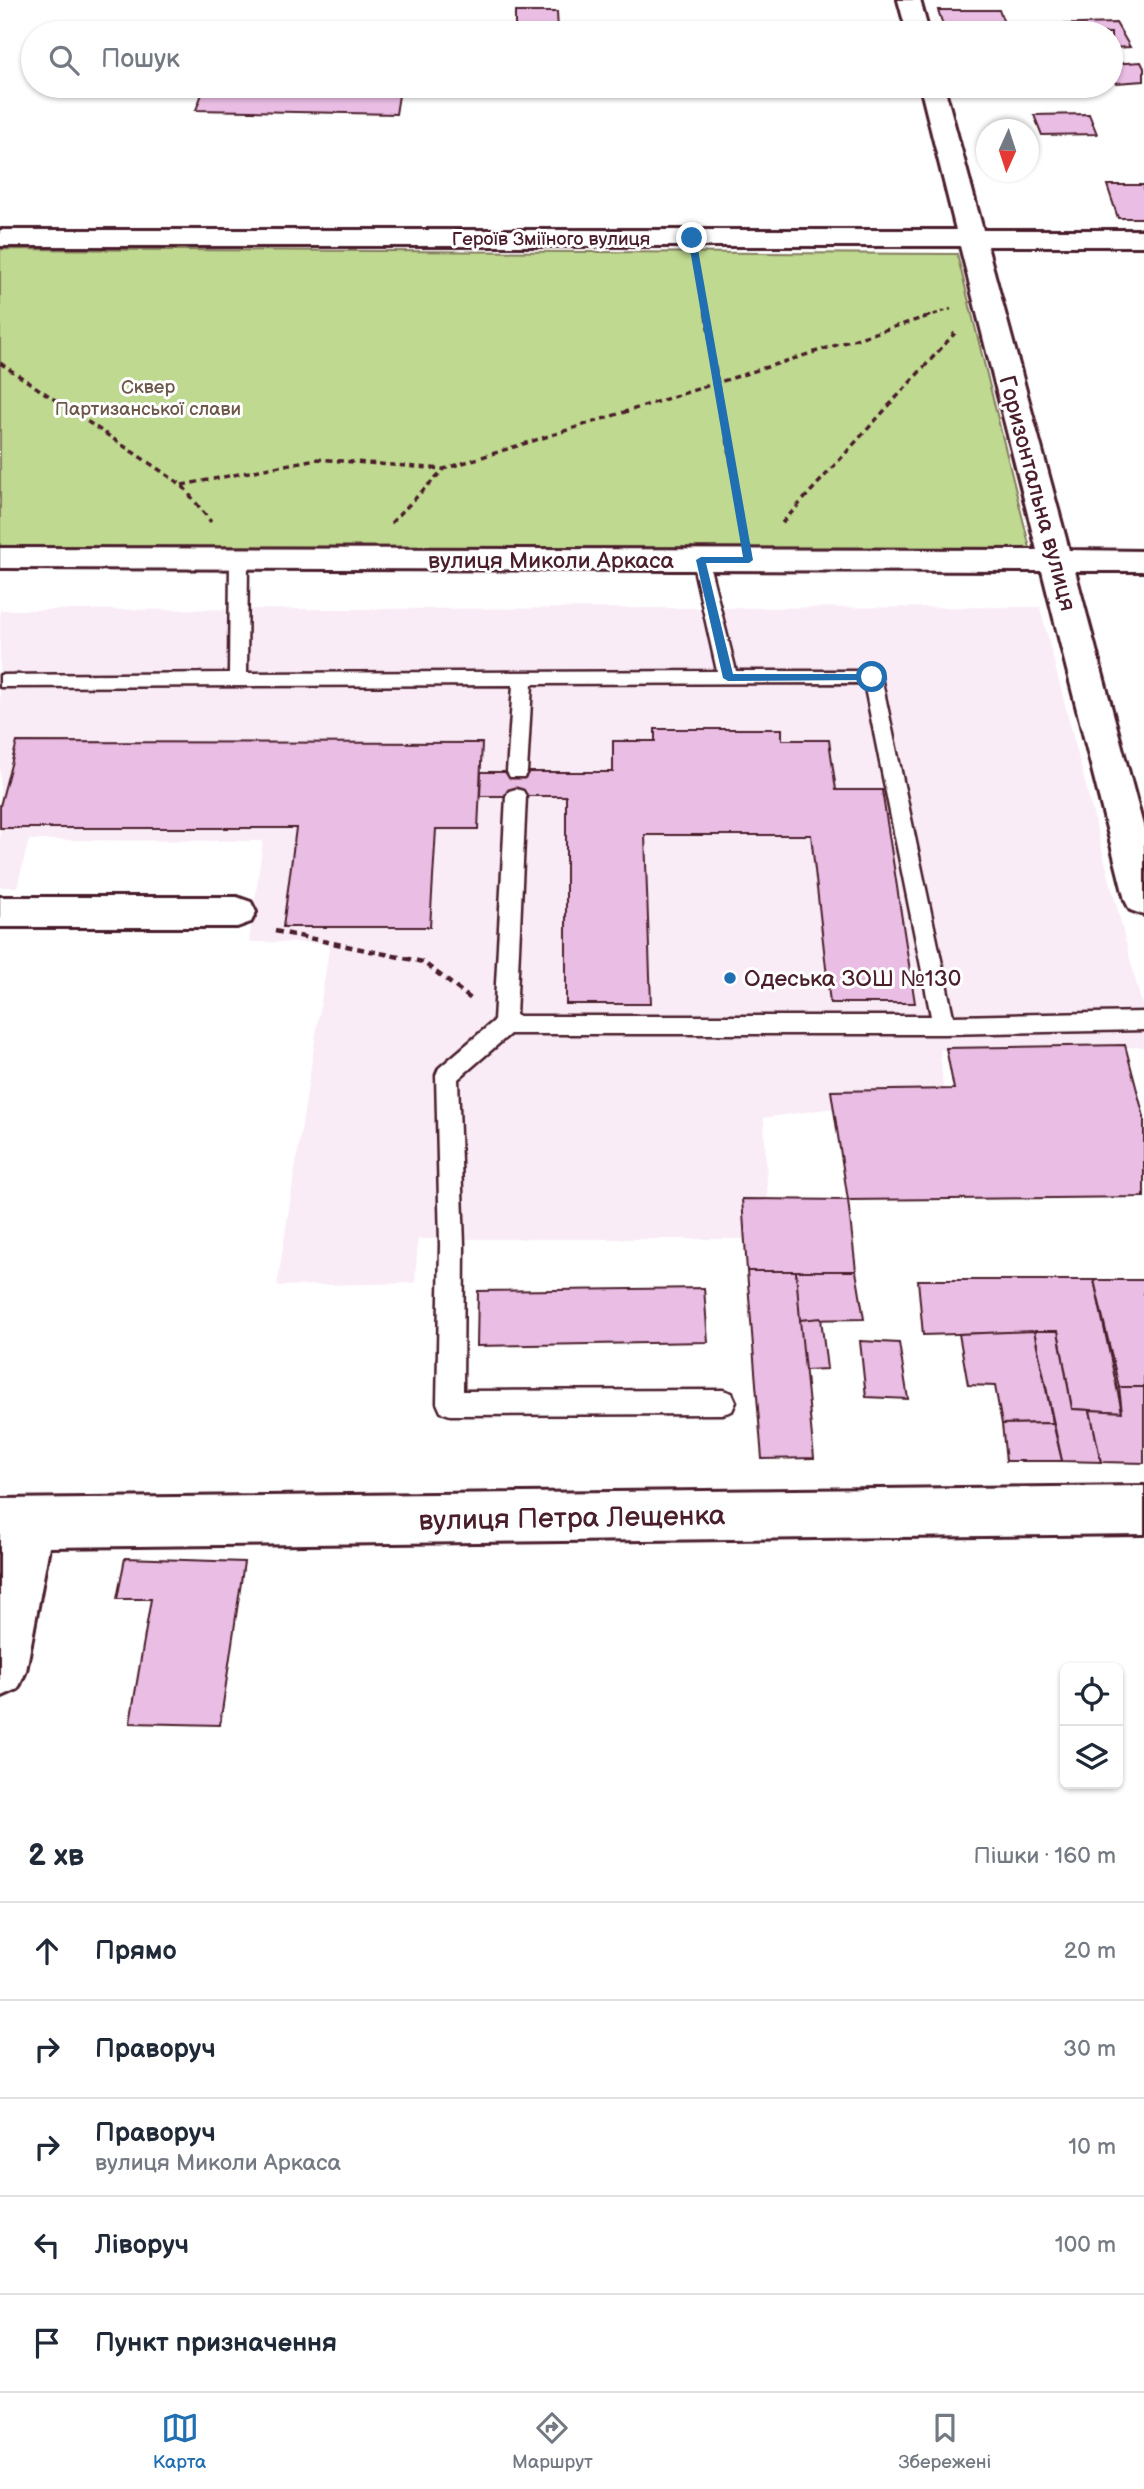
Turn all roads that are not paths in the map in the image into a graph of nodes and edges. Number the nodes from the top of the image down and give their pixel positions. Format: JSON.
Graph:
{"nodes":[{"id":1,"x":909,"y":0,"type":"edge"},
{"id":2,"x":915,"y":21,"type":"edge"},
{"id":3,"x":935,"y":98,"type":"edge"},
{"id":4,"x":0,"y":238,"type":"edge"},
{"id":5,"x":973,"y":238,"type":"junction"},
{"id":6,"x":1144,"y":238,"type":"edge"},
{"id":7,"x":0,"y":558,"type":"edge"},
{"id":8,"x":239,"y":559,"type":"junction"},
{"id":9,"x":701,"y":560,"type":"junction"},
{"id":10,"x":1056,"y":561,"type":"junction"},
{"id":11,"x":1144,"y":561,"type":"edge"},
{"id":12,"x":523,"y":678,"type":"junction"},
{"id":13,"x":728,"y":678,"type":"junction"},
{"id":14,"x":0,"y":681,"type":"edge"},
{"id":15,"x":239,"y":681,"type":"junction"},
{"id":16,"x":1144,"y":900,"type":"edge"},
{"id":17,"x":0,"y":912,"type":"edge"},
{"id":18,"x":237,"y":912,"type":"road end"},
{"id":19,"x":1144,"y":1021,"type":"edge"},
{"id":20,"x":505,"y":1025,"type":"junction"},
{"id":21,"x":944,"y":1026,"type":"junction"},
{"id":22,"x":723,"y":1402,"type":"dead end"},
{"id":23,"x":1144,"y":1510,"type":"edge"},
{"id":24,"x":15,"y":1523,"type":"edge"},
{"id":25,"x":0,"y":1671,"type":"edge"}],
"edges":[{"from":1,"to":2,"type":"street"},
{"from":3,"to":5,"type":"street","name":"Горизонтальна вулиця"},
{"from":4,"to":5,"type":"street","name":"Героїв Зміїного вулиця"},
{"from":5,"to":6,"type":"street","name":"Героїв Зміїного вулиця"},
{"from":5,"to":10,"type":"street","name":"Горизонтальна вулиця"},
{"from":7,"to":8,"type":"street","name":"вулиця Миколи Аркаса"},
{"from":8,"to":9,"type":"street","name":"вулиця Миколи Аркаса"},
{"from":8,"to":15,"type":"lane"},
{"from":9,"to":10,"type":"street","name":"вулиця Миколи Аркаса"},
{"from":9,"to":13,"type":"lane"},
{"from":10,"to":11,"type":"street","name":"вулиця Миколи Аркаса"},
{"from":10,"to":16,"type":"street","name":"Горизонтальна вулиця"},
{"from":12,"to":13,"type":"lane"},
{"from":12,"to":15,"type":"lane"},
{"from":12,"to":20,"type":"lane"},
{"from":13,"to":21,"type":"lane"},
{"from":14,"to":15,"type":"lane"},
{"from":17,"to":18,"type":"street"},
{"from":19,"to":21,"type":"lane"},
{"from":20,"to":21,"type":"lane"},
{"from":20,"to":22,"type":"lane"},
{"from":23,"to":24,"type":"street","name":"вулиця Петра Лещенка"},
{"from":24,"to":25,"type":"street"}]}
